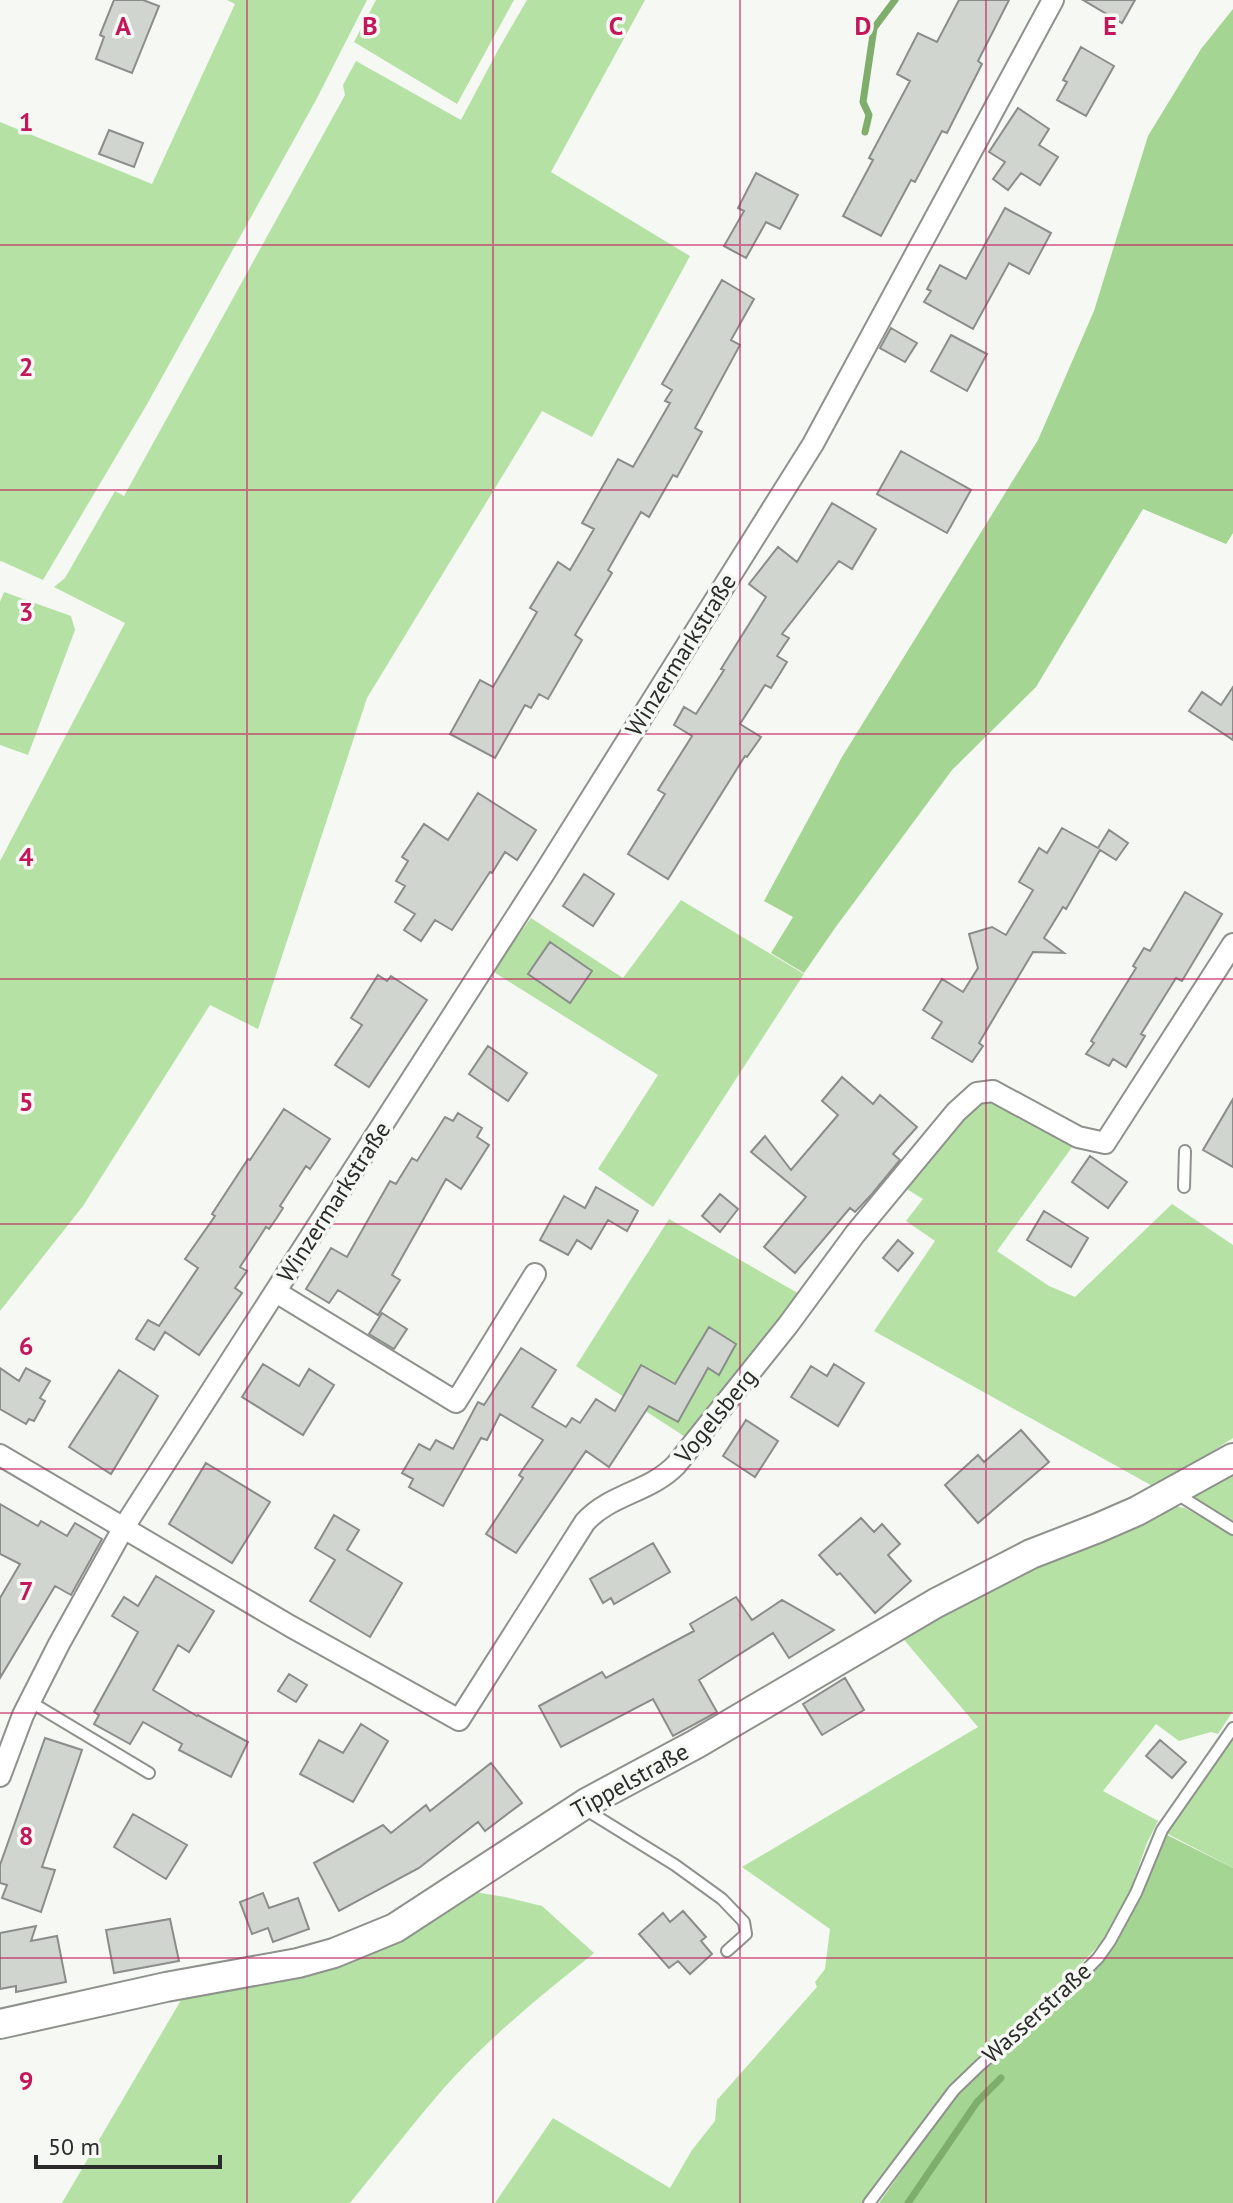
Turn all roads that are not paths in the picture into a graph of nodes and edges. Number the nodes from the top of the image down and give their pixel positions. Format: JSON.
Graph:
{"nodes":[{"id":1,"x":1053,"y":0,"type":"edge"},
{"id":2,"x":1233,"y":944,"type":"edge"},
{"id":3,"x":1185,"y":1151,"type":"dead end"},
{"id":4,"x":1184,"y":1187,"type":"dead end"},
{"id":5,"x":535,"y":1274,"type":"dead end"},
{"id":6,"x":276,"y":1292,"type":"junction"},
{"id":7,"x":0,"y":1455,"type":"edge"},
{"id":8,"x":1233,"y":1458,"type":"edge"},
{"id":9,"x":1175,"y":1492,"type":"junction"},
{"id":10,"x":124,"y":1527,"type":"junction"},
{"id":11,"x":1233,"y":1529,"type":"edge"},
{"id":12,"x":29,"y":1701,"type":"junction"},
{"id":13,"x":1233,"y":1728,"type":"edge"},
{"id":14,"x":149,"y":1773,"type":"dead end"},
{"id":15,"x":0,"y":1776,"type":"edge"},
{"id":16,"x":582,"y":1807,"type":"junction"},
{"id":17,"x":727,"y":1951,"type":"dead end"},
{"id":18,"x":0,"y":2024,"type":"edge"},
{"id":19,"x":869,"y":2203,"type":"edge"}],
"edges":[{"from":1,"to":6,"type":"street","name":"Winzermarkstraße"},
{"from":2,"to":10,"type":"street","name":"Vogelsberg"},
{"from":3,"to":4,"type":"lane"},
{"from":5,"to":6,"type":"street","name":"Winzermarkstraße"},
{"from":6,"to":10,"type":"street","name":"Winzermarkstraße"},
{"from":7,"to":10,"type":"street"},
{"from":8,"to":9,"type":"street","name":"Tippelstraße"},
{"from":9,"to":11,"type":"lane"},
{"from":9,"to":16,"type":"street","name":"Tippelstraße"},
{"from":10,"to":12,"type":"street","name":"Winzermarkstraße"},
{"from":12,"to":14,"type":"lane"},
{"from":12,"to":15,"type":"street","name":"Winzermarkstraße"},
{"from":13,"to":19,"type":"lane","name":"Wasserstraße"},
{"from":16,"to":17,"type":"lane"},
{"from":16,"to":18,"type":"street","name":"Tippelstraße"}]}
